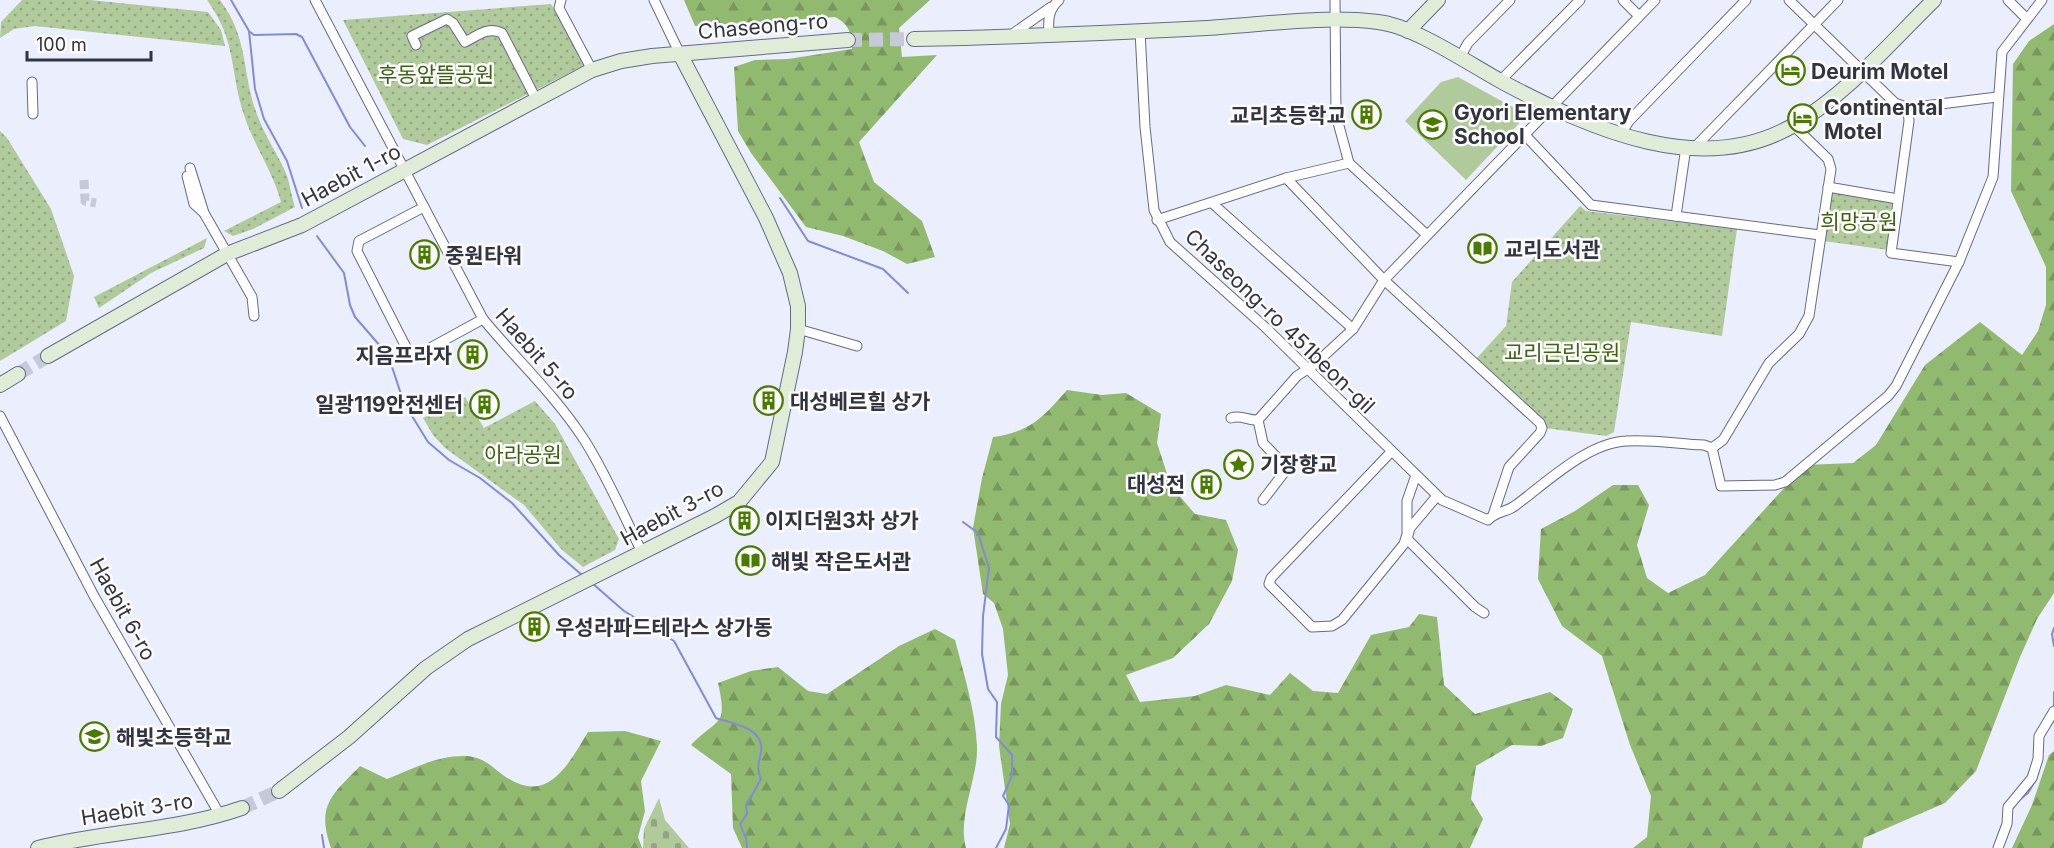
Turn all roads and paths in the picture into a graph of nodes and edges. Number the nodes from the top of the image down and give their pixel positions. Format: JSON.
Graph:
{"nodes":[{"id":1,"x":315,"y":0,"type":"edge"},
{"id":2,"x":561,"y":0,"type":"edge"},
{"id":3,"x":654,"y":0,"type":"edge"},
{"id":4,"x":1335,"y":0,"type":"edge"},
{"id":5,"x":1438,"y":0,"type":"edge"},
{"id":6,"x":1510,"y":0,"type":"edge"},
{"id":7,"x":1580,"y":0,"type":"edge"},
{"id":8,"x":1623,"y":0,"type":"edge"},
{"id":9,"x":1655,"y":0,"type":"edge"},
{"id":10,"x":1746,"y":0,"type":"edge"},
{"id":11,"x":1790,"y":0,"type":"edge"},
{"id":12,"x":1838,"y":0,"type":"edge"},
{"id":13,"x":1934,"y":0,"type":"edge"},
{"id":14,"x":2008,"y":0,"type":"edge"},
{"id":15,"x":2042,"y":0,"type":"edge"},
{"id":16,"x":1055,"y":3,"type":"edge"},
{"id":17,"x":1639,"y":16,"type":"junction"},
{"id":18,"x":2027,"y":20,"type":"junction"},
{"id":19,"x":1336,"y":21,"type":"junction"},
{"id":20,"x":1814,"y":25,"type":"junction"},
{"id":21,"x":1140,"y":31,"type":"junction"},
{"id":22,"x":1408,"y":31,"type":"junction"},
{"id":23,"x":1048,"y":34,"type":"junction"},
{"id":24,"x":1008,"y":37,"type":"junction"},
{"id":25,"x":914,"y":39,"type":"tunnel mouth"},
{"id":26,"x":848,"y":40,"type":"tunnel mouth"},
{"id":27,"x":416,"y":45,"type":"dead end"},
{"id":28,"x":680,"y":54,"type":"junction"},
{"id":29,"x":1459,"y":59,"type":"junction"},
{"id":30,"x":592,"y":70,"type":"junction"},
{"id":31,"x":1862,"y":71,"type":"junction"},
{"id":32,"x":1500,"y":81,"type":"junction"},
{"id":33,"x":32,"y":82,"type":"dead end"},
{"id":34,"x":1997,"y":97,"type":"junction"},
{"id":35,"x":536,"y":99,"type":"junction"},
{"id":36,"x":1908,"y":108,"type":"junction"},
{"id":37,"x":1552,"y":109,"type":"junction"},
{"id":38,"x":33,"y":114,"type":"dead end"},
{"id":39,"x":1794,"y":125,"type":"junction"},
{"id":40,"x":1525,"y":135,"type":"junction"},
{"id":41,"x":1620,"y":135,"type":"junction"},
{"id":42,"x":1690,"y":147,"type":"junction"},
{"id":43,"x":1349,"y":163,"type":"junction"},
{"id":44,"x":188,"y":169,"type":"dead end"},
{"id":45,"x":405,"y":170,"type":"junction"},
{"id":46,"x":1286,"y":178,"type":"junction"},
{"id":47,"x":1828,"y":187,"type":"junction"},
{"id":48,"x":1899,"y":199,"type":"junction"},
{"id":49,"x":1212,"y":203,"type":"junction"},
{"id":50,"x":424,"y":207,"type":"junction"},
{"id":51,"x":1676,"y":216,"type":"junction"},
{"id":52,"x":1157,"y":220,"type":"junction"},
{"id":53,"x":1427,"y":235,"type":"junction"},
{"id":54,"x":1820,"y":235,"type":"junction"},
{"id":55,"x":227,"y":254,"type":"junction"},
{"id":56,"x":1959,"y":262,"type":"junction"},
{"id":57,"x":1384,"y":280,"type":"junction"},
{"id":58,"x":254,"y":316,"type":"dead end"},
{"id":59,"x":483,"y":319,"type":"junction"},
{"id":60,"x":798,"y":329,"type":"junction"},
{"id":61,"x":1353,"y":329,"type":"junction"},
{"id":62,"x":857,"y":346,"type":"dead end"},
{"id":63,"x":48,"y":356,"type":"tunnel mouth"},
{"id":64,"x":1306,"y":371,"type":"junction"},
{"id":65,"x":18,"y":374,"type":"tunnel mouth"},
{"id":66,"x":0,"y":385,"type":"edge"},
{"id":67,"x":0,"y":416,"type":"edge"},
{"id":68,"x":1231,"y":418,"type":"dead end"},
{"id":69,"x":1258,"y":420,"type":"junction"},
{"id":70,"x":1712,"y":448,"type":"junction"},
{"id":71,"x":1391,"y":452,"type":"junction"},
{"id":72,"x":1416,"y":475,"type":"junction"},
{"id":73,"x":1437,"y":496,"type":"junction"},
{"id":74,"x":1263,"y":500,"type":"dead end"},
{"id":75,"x":1493,"y":515,"type":"junction"},
{"id":76,"x":1407,"y":534,"type":"junction"},
{"id":77,"x":642,"y":552,"type":"junction"},
{"id":78,"x":1484,"y":613,"type":"dead end"},
{"id":79,"x":2054,"y":711,"type":"edge"},
{"id":80,"x":279,"y":791,"type":"tunnel mouth"},
{"id":81,"x":242,"y":808,"type":"tunnel mouth"},
{"id":82,"x":220,"y":815,"type":"junction"},
{"id":83,"x":38,"y":848,"type":"edge"},
{"id":84,"x":1998,"y":848,"type":"edge"}],
"edges":[{"from":1,"to":45,"type":"street","name":"Haebit 5-ro"},
{"from":2,"to":30,"type":"street"},
{"from":3,"to":28,"type":"street"},
{"from":4,"to":19,"type":"street"},
{"from":5,"to":22,"type":"street"},
{"from":6,"to":29,"type":"street"},
{"from":7,"to":32,"type":"street"},
{"from":8,"to":17,"type":"street"},
{"from":9,"to":17,"type":"street"},
{"from":10,"to":41,"type":"street"},
{"from":11,"to":20,"type":"street"},
{"from":12,"to":20,"type":"street"},
{"from":13,"to":31,"type":"street"},
{"from":14,"to":18,"type":"street"},
{"from":15,"to":18,"type":"street"},
{"from":16,"to":23,"type":"street"},
{"from":16,"to":24,"type":"street"},
{"from":17,"to":37,"type":"street"},
{"from":18,"to":34,"type":"street"},
{"from":19,"to":21,"type":"street"},
{"from":19,"to":22,"type":"street"},
{"from":19,"to":43,"type":"street"},
{"from":20,"to":31,"type":"street"},
{"from":20,"to":42,"type":"street"},
{"from":21,"to":23,"type":"street"},
{"from":21,"to":52,"type":"street","name":"Chaseong-ro 451beon-gil"},
{"from":22,"to":29,"type":"street"},
{"from":23,"to":24,"type":"street"},
{"from":24,"to":25,"type":"street"},
{"from":26,"to":28,"type":"street","name":"Chaseong-ro"},
{"from":27,"to":35,"type":"street"},
{"from":28,"to":30,"type":"street","name":"Haebit 1-ro"},
{"from":28,"to":60,"type":"street","name":"Haebit 3-ro"},
{"from":29,"to":32,"type":"street"},
{"from":30,"to":35,"type":"street","name":"Haebit 1-ro"},
{"from":31,"to":36,"type":"street"},
{"from":31,"to":39,"type":"street"},
{"from":32,"to":37,"type":"street"},
{"from":33,"to":38,"type":"street"},
{"from":34,"to":36,"type":"street"},
{"from":34,"to":56,"type":"street"},
{"from":35,"to":45,"type":"street","name":"Haebit 1-ro"},
{"from":36,"to":48,"type":"street"},
{"from":37,"to":40,"type":"street"},
{"from":37,"to":41,"type":"street"},
{"from":39,"to":42,"type":"street"},
{"from":39,"to":47,"type":"street"},
{"from":40,"to":51,"type":"street"},
{"from":40,"to":53,"type":"street"},
{"from":41,"to":42,"type":"street"},
{"from":42,"to":51,"type":"street"},
{"from":43,"to":46,"type":"street"},
{"from":43,"to":53,"type":"street"},
{"from":44,"to":55,"type":"street"},
{"from":45,"to":50,"type":"street","name":"Haebit 5-ro"},
{"from":45,"to":55,"type":"street","name":"Haebit 1-ro"},
{"from":46,"to":49,"type":"street"},
{"from":46,"to":57,"type":"street"},
{"from":47,"to":48,"type":"street"},
{"from":47,"to":54,"type":"street"},
{"from":48,"to":56,"type":"street"},
{"from":49,"to":52,"type":"street"},
{"from":49,"to":61,"type":"street"},
{"from":50,"to":59,"type":"street","name":"Haebit 5-ro"},
{"from":50,"to":59,"type":"street"},
{"from":51,"to":54,"type":"street"},
{"from":52,"to":64,"type":"street","name":"Chaseong-ro 451beon-gil"},
{"from":53,"to":57,"type":"street"},
{"from":54,"to":70,"type":"street"},
{"from":55,"to":58,"type":"street"},
{"from":55,"to":63,"type":"street","name":"Haebit 1-ro"},
{"from":56,"to":70,"type":"street"},
{"from":57,"to":61,"type":"street"},
{"from":57,"to":75,"type":"street"},
{"from":59,"to":77,"type":"street","name":"Haebit 5-ro"},
{"from":60,"to":62,"type":"street"},
{"from":60,"to":77,"type":"street","name":"Haebit 3-ro"},
{"from":61,"to":64,"type":"street"},
{"from":64,"to":69,"type":"street"},
{"from":64,"to":71,"type":"street","name":"Chaseong-ro 451beon-gil"},
{"from":65,"to":66,"type":"street"},
{"from":67,"to":82,"type":"street","name":"Haebit 6-ro"},
{"from":68,"to":69,"type":"street"},
{"from":69,"to":74,"type":"street"},
{"from":70,"to":75,"type":"street"},
{"from":71,"to":72,"type":"street","name":"Chaseong-ro 451beon-gil"},
{"from":71,"to":76,"type":"street"},
{"from":72,"to":73,"type":"street","name":"Chaseong-ro 451beon-gil"},
{"from":72,"to":76,"type":"street"},
{"from":73,"to":75,"type":"street","name":"Chaseong-ro 451beon-gil"},
{"from":73,"to":76,"type":"street"},
{"from":76,"to":78,"type":"street"},
{"from":77,"to":80,"type":"street","name":"Haebit 3-ro"},
{"from":79,"to":84,"type":"street"},
{"from":81,"to":82,"type":"street","name":"Haebit 3-ro"},
{"from":82,"to":83,"type":"street","name":"Haebit 3-ro"}]}
